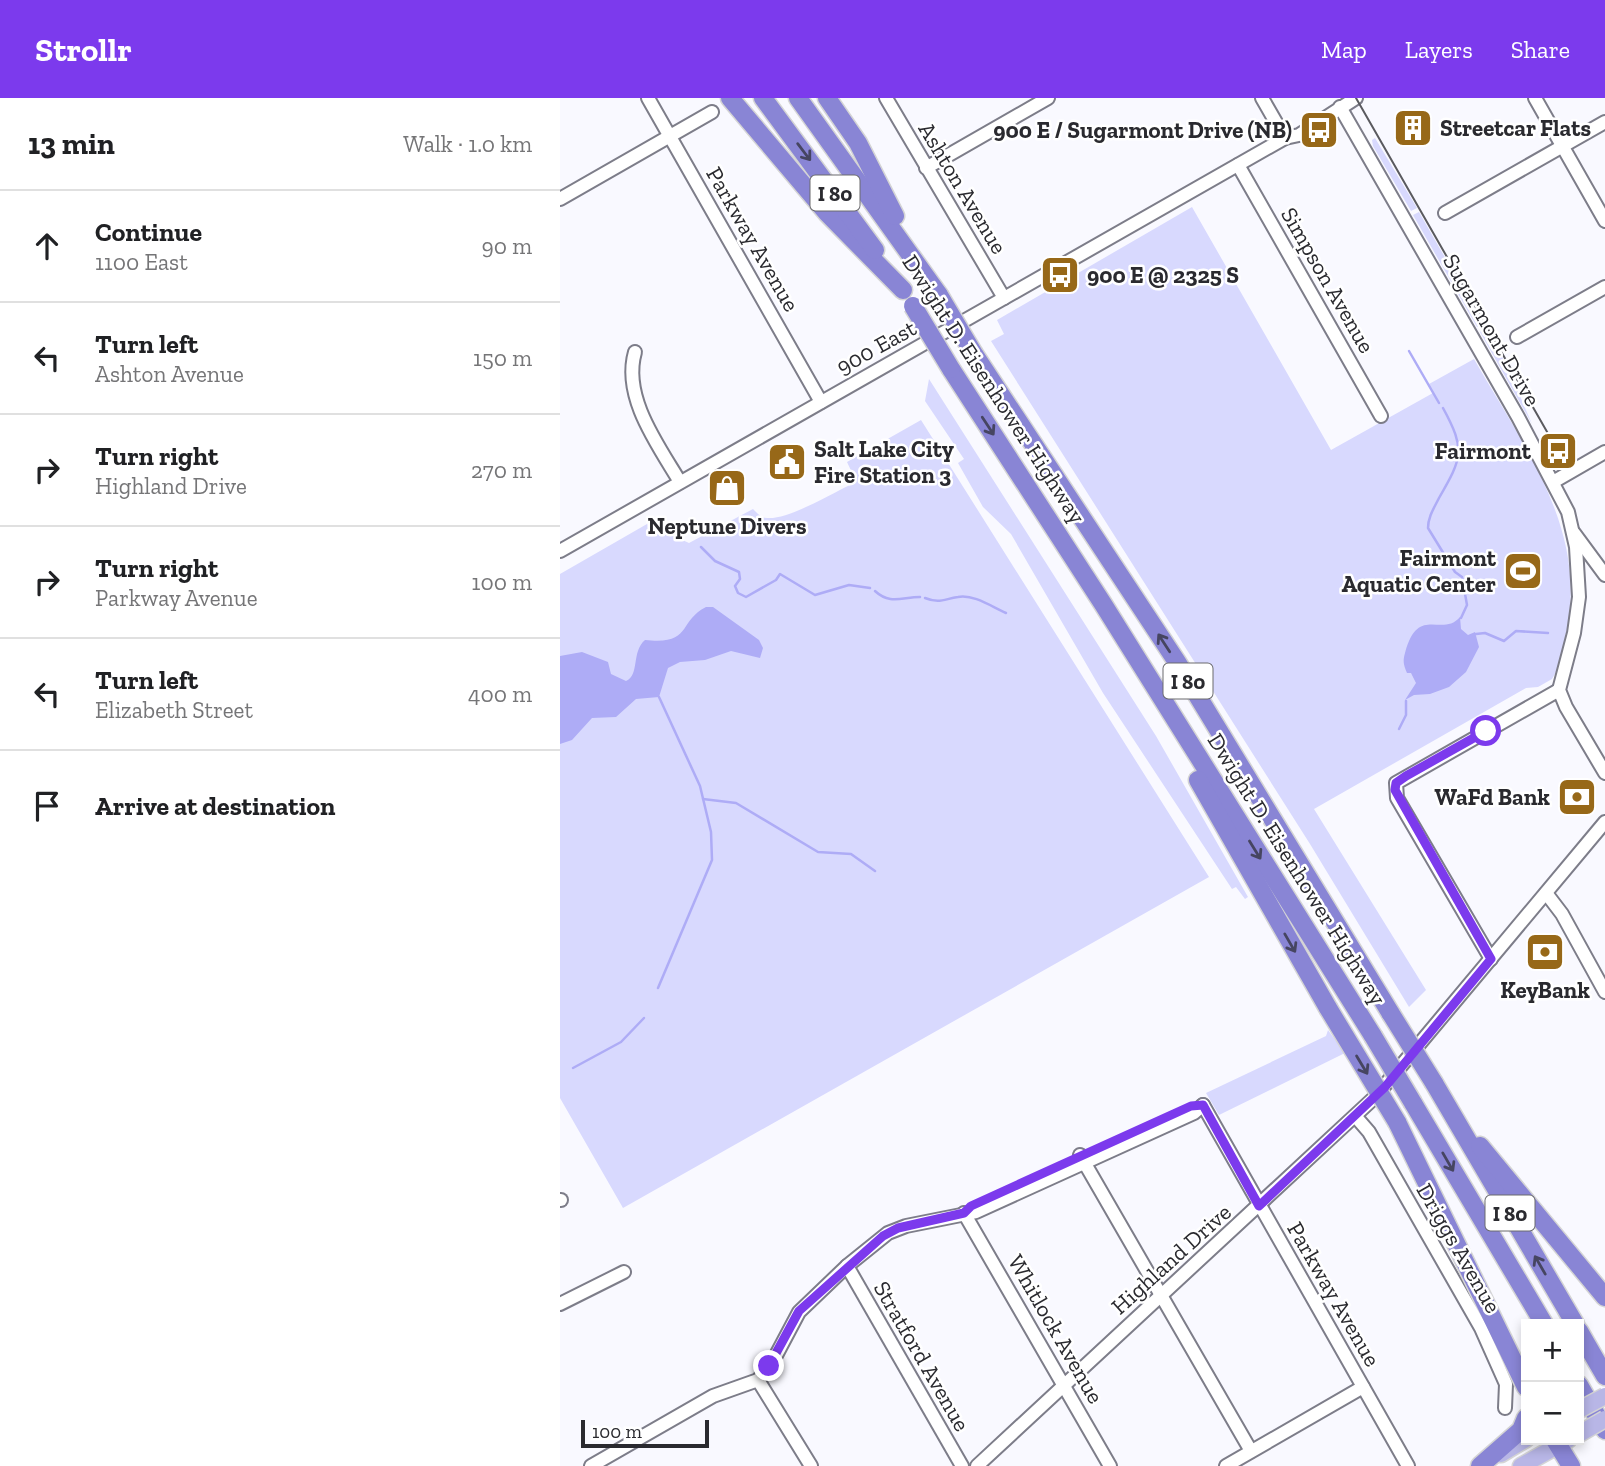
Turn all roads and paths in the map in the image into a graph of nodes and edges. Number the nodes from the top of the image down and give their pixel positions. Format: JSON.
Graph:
{"nodes":[{"id":1,"x":648,"y":98,"type":"edge"},
{"id":2,"x":730,"y":98,"type":"edge"},
{"id":3,"x":763,"y":98,"type":"edge"},
{"id":4,"x":798,"y":98,"type":"edge"},
{"id":5,"x":827,"y":98,"type":"edge"},
{"id":6,"x":887,"y":98,"type":"edge"},
{"id":7,"x":1048,"y":98,"type":"edge"},
{"id":8,"x":1262,"y":98,"type":"edge"},
{"id":9,"x":1356,"y":98,"type":"edge"},
{"id":10,"x":1535,"y":98,"type":"edge"},
{"id":11,"x":1340,"y":107,"type":"junction"},
{"id":12,"x":712,"y":113,"type":"dead end"},
{"id":13,"x":1605,"y":122,"type":"edge"},
{"id":14,"x":670,"y":136,"type":"junction"},
{"id":15,"x":1285,"y":138,"type":"junction"},
{"id":16,"x":1562,"y":146,"type":"junction"},
{"id":17,"x":1238,"y":165,"type":"junction"},
{"id":18,"x":926,"y":168,"type":"junction"},
{"id":19,"x":560,"y":199,"type":"edge"},
{"id":20,"x":1445,"y":213,"type":"dead end"},
{"id":21,"x":1605,"y":221,"type":"edge"},
{"id":22,"x":927,"y":278,"type":"junction"},
{"id":23,"x":1605,"y":287,"type":"edge"},
{"id":24,"x":903,"y":290,"type":"junction"},
{"id":25,"x":1004,"y":298,"type":"junction"},
{"id":26,"x":1517,"y":337,"type":"dead end"},
{"id":27,"x":635,"y":352,"type":"dead end"},
{"id":28,"x":821,"y":401,"type":"junction"},
{"id":29,"x":1381,"y":416,"type":"dead end"},
{"id":30,"x":1605,"y":452,"type":"edge"},
{"id":31,"x":680,"y":482,"type":"junction"},
{"id":32,"x":1553,"y":482,"type":"junction"},
{"id":33,"x":1574,"y":533,"type":"junction"},
{"id":34,"x":560,"y":551,"type":"edge"},
{"id":35,"x":1605,"y":575,"type":"edge"},
{"id":36,"x":1103,"y":604,"type":"junction"},
{"id":37,"x":1559,"y":690,"type":"junction"},
{"id":38,"x":1605,"y":773,"type":"edge"},
{"id":39,"x":1605,"y":822,"type":"edge"},
{"id":40,"x":1546,"y":893,"type":"junction"},
{"id":41,"x":1491,"y":959,"type":"junction"},
{"id":42,"x":1605,"y":992,"type":"edge"},
{"id":43,"x":1445,"y":1102,"type":"junction"},
{"id":44,"x":1356,"y":1116,"type":"junction"},
{"id":45,"x":1082,"y":1158,"type":"junction"},
{"id":46,"x":1259,"y":1206,"type":"junction"},
{"id":47,"x":964,"y":1213,"type":"junction"},
{"id":48,"x":846,"y":1266,"type":"junction"},
{"id":49,"x":624,"y":1272,"type":"dead end"},
{"id":50,"x":1162,"y":1296,"type":"junction"},
{"id":51,"x":1605,"y":1297,"type":"edge"},
{"id":52,"x":560,"y":1304,"type":"edge"},
{"id":53,"x":1541,"y":1319,"type":"edge"},
{"id":54,"x":1572,"y":1319,"type":"edge"},
{"id":55,"x":1584,"y":1340,"type":"edge"},
{"id":56,"x":1605,"y":1376,"type":"edge"},
{"id":57,"x":1521,"y":1378,"type":"edge"},
{"id":58,"x":758,"y":1380,"type":"junction"},
{"id":59,"x":1064,"y":1385,"type":"junction"},
{"id":60,"x":1363,"y":1387,"type":"junction"},
{"id":61,"x":1584,"y":1393,"type":"edge"},
{"id":62,"x":1605,"y":1396,"type":"edge"},
{"id":63,"x":1584,"y":1407,"type":"edge"},
{"id":64,"x":1505,"y":1408,"type":"dead end"},
{"id":65,"x":1605,"y":1419,"type":"edge"},
{"id":66,"x":1521,"y":1430,"type":"edge"},
{"id":67,"x":1605,"y":1430,"type":"edge"},
{"id":68,"x":1584,"y":1431,"type":"edge"},
{"id":69,"x":1521,"y":1442,"type":"edge"},
{"id":70,"x":1555,"y":1445,"type":"edge"},
{"id":71,"x":1562,"y":1445,"type":"edge"},
{"id":72,"x":1251,"y":1451,"type":"junction"},
{"id":73,"x":591,"y":1466,"type":"edge"},
{"id":74,"x":811,"y":1466,"type":"edge"},
{"id":75,"x":962,"y":1466,"type":"edge"},
{"id":76,"x":976,"y":1466,"type":"edge"},
{"id":77,"x":1110,"y":1466,"type":"edge"},
{"id":78,"x":1226,"y":1466,"type":"edge"},
{"id":79,"x":1408,"y":1466,"type":"edge"},
{"id":80,"x":1480,"y":1466,"type":"edge"},
{"id":81,"x":1521,"y":1466,"type":"edge"},
{"id":82,"x":1572,"y":1466,"type":"edge"}],
"edges":[{"from":1,"to":14,"type":"street","name":"Parkway Avenue"},
{"from":2,"to":24,"type":"highway"},
{"from":3,"to":24,"type":"highway","name":"Dwight D. Eisenhower Highway","number":"I 80","one_way":true},
{"from":4,"to":22,"type":"highway","name":"Dwight D. Eisenhower Highway","number":"I 80"},
{"from":5,"to":22,"type":"highway"},
{"from":6,"to":18,"type":"street","name":"Ashton Avenue"},
{"from":7,"to":18,"type":"street"},
{"from":8,"to":15,"type":"street"},
{"from":9,"to":11,"type":"street","name":"900 East"},
{"from":10,"to":16,"type":"street"},
{"from":11,"to":15,"type":"street","name":"900 East"},
{"from":11,"to":32,"type":"street","name":"Sugarmont Drive"},
{"from":12,"to":14,"type":"street"},
{"from":13,"to":16,"type":"street"},
{"from":14,"to":19,"type":"street"},
{"from":14,"to":28,"type":"street","name":"Parkway Avenue"},
{"from":15,"to":17,"type":"street","name":"900 East"},
{"from":16,"to":20,"type":"street"},
{"from":16,"to":21,"type":"street"},
{"from":17,"to":25,"type":"street","name":"900 East"},
{"from":17,"to":29,"type":"street","name":"Simpson Avenue"},
{"from":18,"to":25,"type":"street","name":"Ashton Avenue"},
{"from":43,"to":22,"type":"highway","name":"Dwight D. Eisenhower Highway","number":"I 80","one_way":true,"bridge":true},
{"from":23,"to":26,"type":"street"},
{"from":24,"to":36,"type":"highway","name":"Dwight D. Eisenhower Highway","number":"I 80","one_way":true,"bridge":true},
{"from":25,"to":28,"type":"street","name":"900 East"},
{"from":27,"to":31,"type":"street"},
{"from":28,"to":31,"type":"street","name":"900 East"},
{"from":30,"to":32,"type":"street"},
{"from":31,"to":34,"type":"street","name":"900 East"},
{"from":32,"to":33,"type":"street","name":"Sugarmont Drive"},
{"from":33,"to":35,"type":"street","name":"Sugarmont Drive"},
{"from":33,"to":37,"type":"street"},
{"from":36,"to":53,"type":"highway","name":"Dwight D. Eisenhower Highway","number":"I 80","one_way":true,"bridge":true},
{"from":36,"to":57,"type":"highway","one_way":true,"bridge":true},
{"from":37,"to":38,"type":"street"},
{"from":37,"to":41,"type":"street"},
{"from":39,"to":40,"type":"street","name":"Highland Drive"},
{"from":40,"to":41,"type":"street","name":"Highland Drive"},
{"from":40,"to":42,"type":"street"},
{"from":41,"to":44,"type":"street","name":"Highland Drive"},
{"from":43,"to":51,"type":"highway"},
{"from":54,"to":43,"type":"highway","name":"Dwight D. Eisenhower Highway","number":"I 80","one_way":true},
{"from":44,"to":46,"type":"street","name":"Highland Drive"},
{"from":44,"to":64,"type":"street","name":"Driggs Avenue"},
{"from":45,"to":46,"type":"street","name":"Parkway Avenue"},
{"from":45,"to":47,"type":"street"},
{"from":45,"to":50,"type":"street"},
{"from":46,"to":50,"type":"street","name":"Highland Drive"},
{"from":46,"to":60,"type":"street","name":"Parkway Avenue"},
{"from":47,"to":48,"type":"street"},
{"from":47,"to":59,"type":"street","name":"Whitlock Avenue"},
{"from":48,"to":58,"type":"street"},
{"from":48,"to":75,"type":"street","name":"Stratford Avenue"},
{"from":49,"to":52,"type":"street"},
{"from":50,"to":59,"type":"street","name":"Highland Drive"},
{"from":50,"to":72,"type":"street"},
{"from":55,"to":56,"type":"highway"},
{"from":58,"to":73,"type":"street"},
{"from":58,"to":74,"type":"street"},
{"from":59,"to":76,"type":"street","name":"Highland Drive"},
{"from":59,"to":77,"type":"street","name":"Whitlock Avenue"},
{"from":60,"to":72,"type":"street"},
{"from":60,"to":79,"type":"street","name":"Parkway Avenue"},
{"from":61,"to":67,"type":"highway"},
{"from":62,"to":63,"type":"main road","bridge":true},
{"from":65,"to":68,"type":"main road","bridge":true},
{"from":66,"to":80,"type":"highway"},
{"from":69,"to":80,"type":"main road"},
{"from":70,"to":81,"type":"main road"},
{"from":71,"to":82,"type":"highway"},
{"from":72,"to":78,"type":"street"}]}
